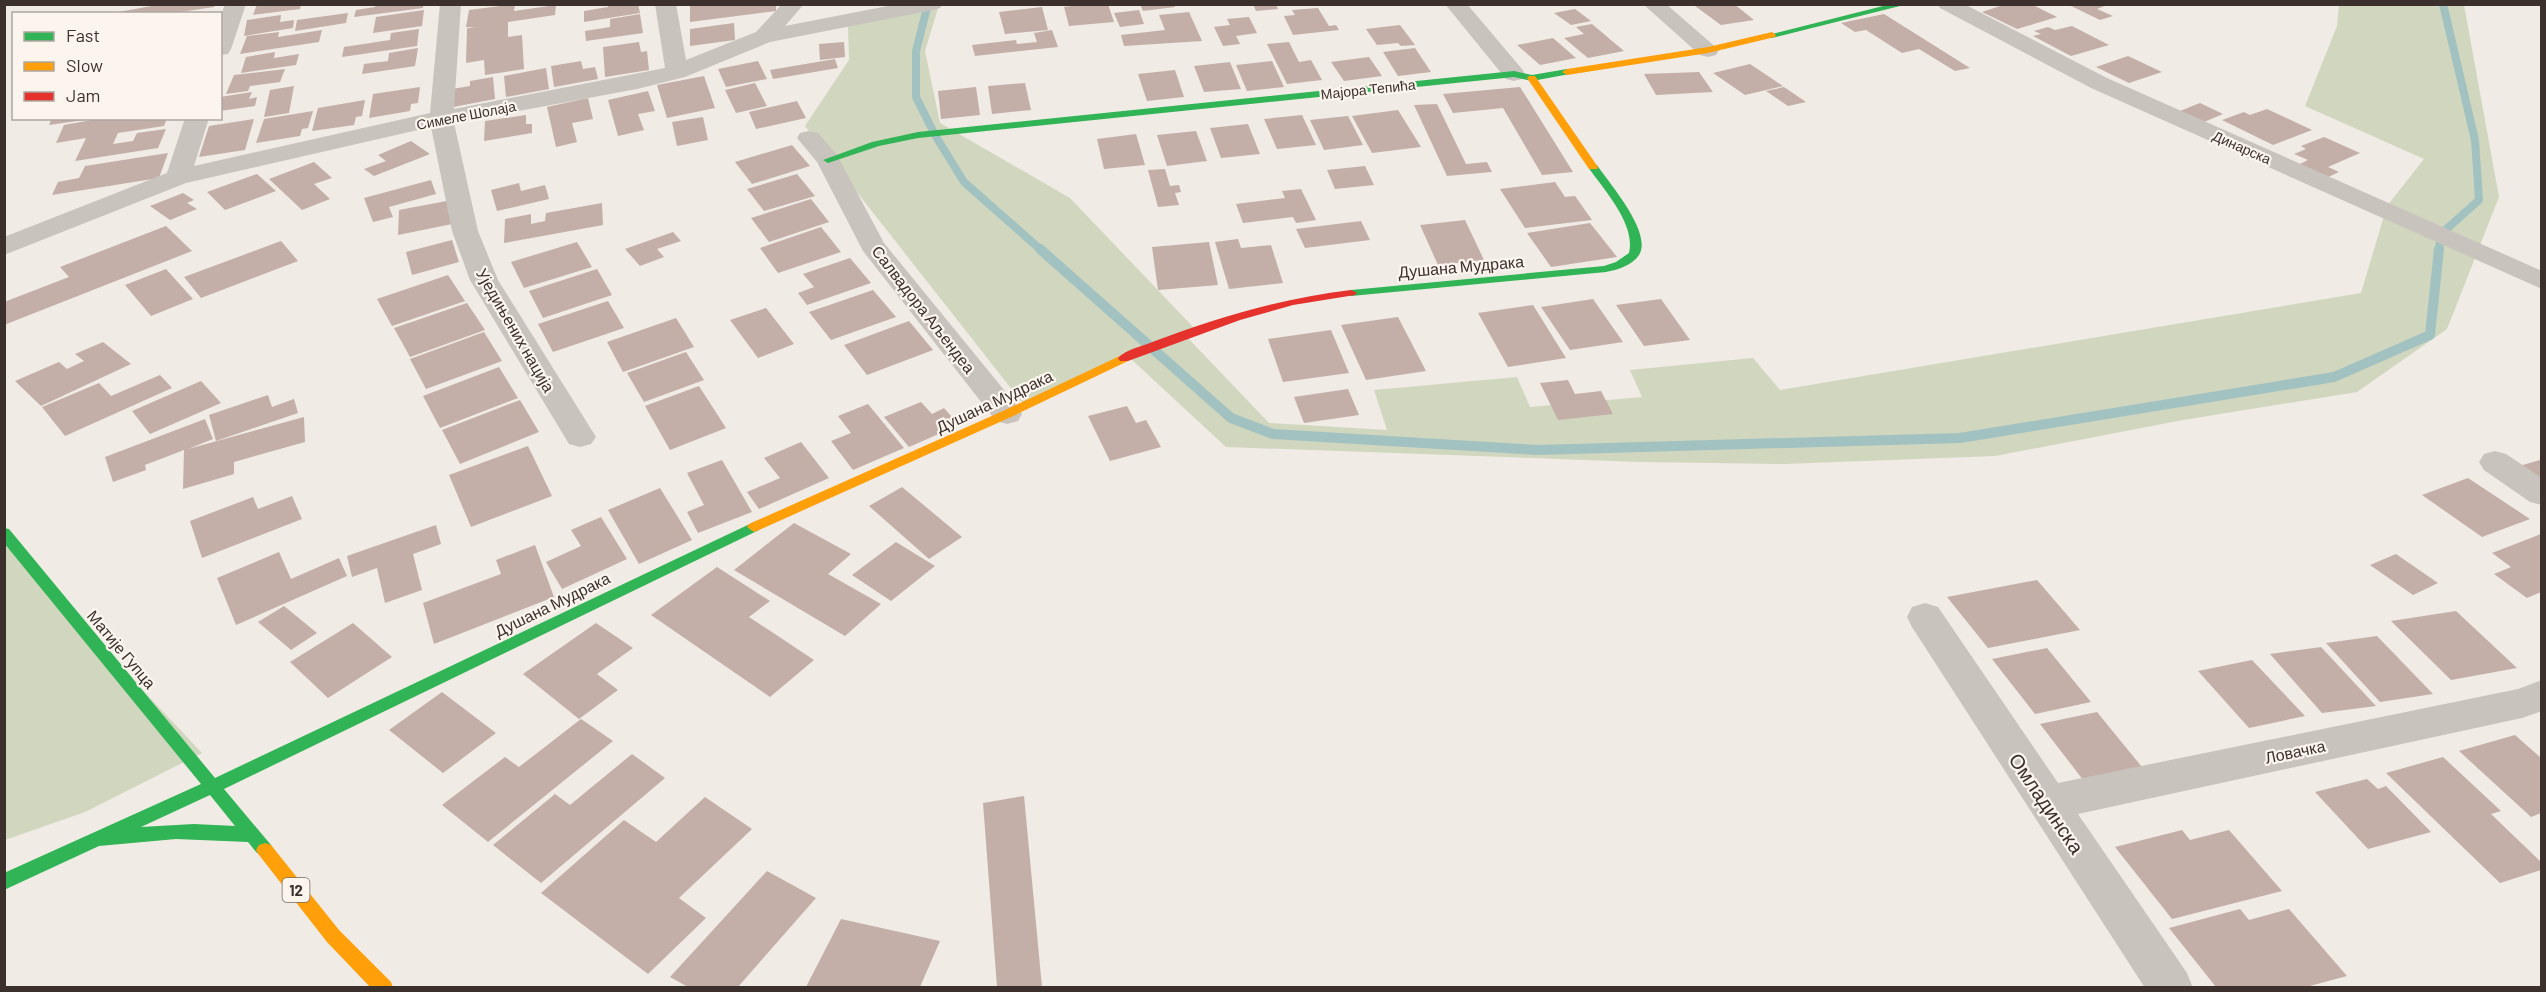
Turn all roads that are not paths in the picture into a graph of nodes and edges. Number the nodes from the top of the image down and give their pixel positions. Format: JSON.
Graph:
{"nodes":[{"id":1,"x":236,"y":4,"type":"edge"},
{"id":2,"x":451,"y":4,"type":"edge"},
{"id":3,"x":665,"y":4,"type":"edge"},
{"id":4,"x":794,"y":4,"type":"edge"},
{"id":5,"x":933,"y":4,"type":"edge"},
{"id":6,"x":1455,"y":4,"type":"edge"},
{"id":7,"x":1653,"y":4,"type":"edge"},
{"id":8,"x":1904,"y":4,"type":"edge"},
{"id":9,"x":1947,"y":4,"type":"edge"},
{"id":10,"x":764,"y":38,"type":"junction"},
{"id":11,"x":222,"y":43,"type":"edge"},
{"id":12,"x":1708,"y":50,"type":"junction"},
{"id":13,"x":677,"y":72,"type":"junction"},
{"id":14,"x":1523,"y":76,"type":"junction"},
{"id":15,"x":441,"y":118,"type":"junction"},
{"id":16,"x":196,"y":120,"type":"edge"},
{"id":17,"x":809,"y":138,"type":"dead end"},
{"id":18,"x":828,"y":160,"type":"junction"},
{"id":19,"x":178,"y":177,"type":"junction"},
{"id":20,"x":4,"y":247,"type":"edge"},
{"id":21,"x":2541,"y":281,"type":"edge"},
{"id":22,"x":1007,"y":414,"type":"junction"},
{"id":23,"x":580,"y":437,"type":"dead end"},
{"id":24,"x":2495,"y":462,"type":"dead end"},
{"id":25,"x":2541,"y":494,"type":"edge"},
{"id":26,"x":4,"y":533,"type":"edge"},
{"id":27,"x":1924,"y":617,"type":"dead end"},
{"id":28,"x":2541,"y":695,"type":"edge"},
{"id":29,"x":214,"y":786,"type":"junction"},
{"id":30,"x":2048,"y":803,"type":"junction"},
{"id":31,"x":253,"y":835,"type":"junction"},
{"id":32,"x":99,"y":839,"type":"junction"},
{"id":33,"x":4,"y":882,"type":"edge"},
{"id":34,"x":384,"y":987,"type":"edge"},
{"id":35,"x":2171,"y":987,"type":"edge"}],
"edges":[{"from":1,"to":11,"type":"street"},
{"from":2,"to":15,"type":"street","name":"Уједињених нација"},
{"from":3,"to":13,"type":"street"},
{"from":4,"to":10,"type":"street"},
{"from":5,"to":10,"type":"street","name":"Симеле Шолаја"},
{"from":6,"to":14,"type":"street"},
{"from":7,"to":12,"type":"street"},
{"from":8,"to":12,"type":"street","name":"Мајора Тепића"},
{"from":9,"to":21,"type":"street","name":"Динарска"},
{"from":10,"to":13,"type":"street","name":"Симеле Шолаја"},
{"from":12,"to":14,"type":"street","name":"Мајора Тепића"},
{"from":13,"to":15,"type":"street","name":"Симеле Шолаја"},
{"from":14,"to":18,"type":"street","name":"Мајора Тепића"},
{"from":14,"to":22,"type":"street","name":"Душана Мудрака"},
{"from":15,"to":19,"type":"street","name":"Симеле Шолаја"},
{"from":15,"to":23,"type":"street","name":"Уједињених нација"},
{"from":16,"to":19,"type":"street"},
{"from":17,"to":18,"type":"street","name":"Салвадора Аљендеа"},
{"from":18,"to":22,"type":"street","name":"Салвадора Аљендеа"},
{"from":19,"to":20,"type":"street","name":"Симеле Шолаја"},
{"from":22,"to":29,"type":"street","name":"Душана Мудрака"},
{"from":24,"to":25,"type":"street"},
{"from":26,"to":29,"type":"street","name":"Матије Гупца","number":"12"},
{"from":27,"to":30,"type":"street","name":"Омладинска"},
{"from":28,"to":30,"type":"street","name":"Ловачка"},
{"from":29,"to":31,"type":"street","name":"Матије Гупца","number":"12"},
{"from":29,"to":32,"type":"street"},
{"from":30,"to":35,"type":"street","name":"Омладинска"},
{"from":31,"to":32,"type":"street"},
{"from":31,"to":34,"type":"street","name":"Матије Гупца","number":"12"},
{"from":32,"to":33,"type":"street"}]}
